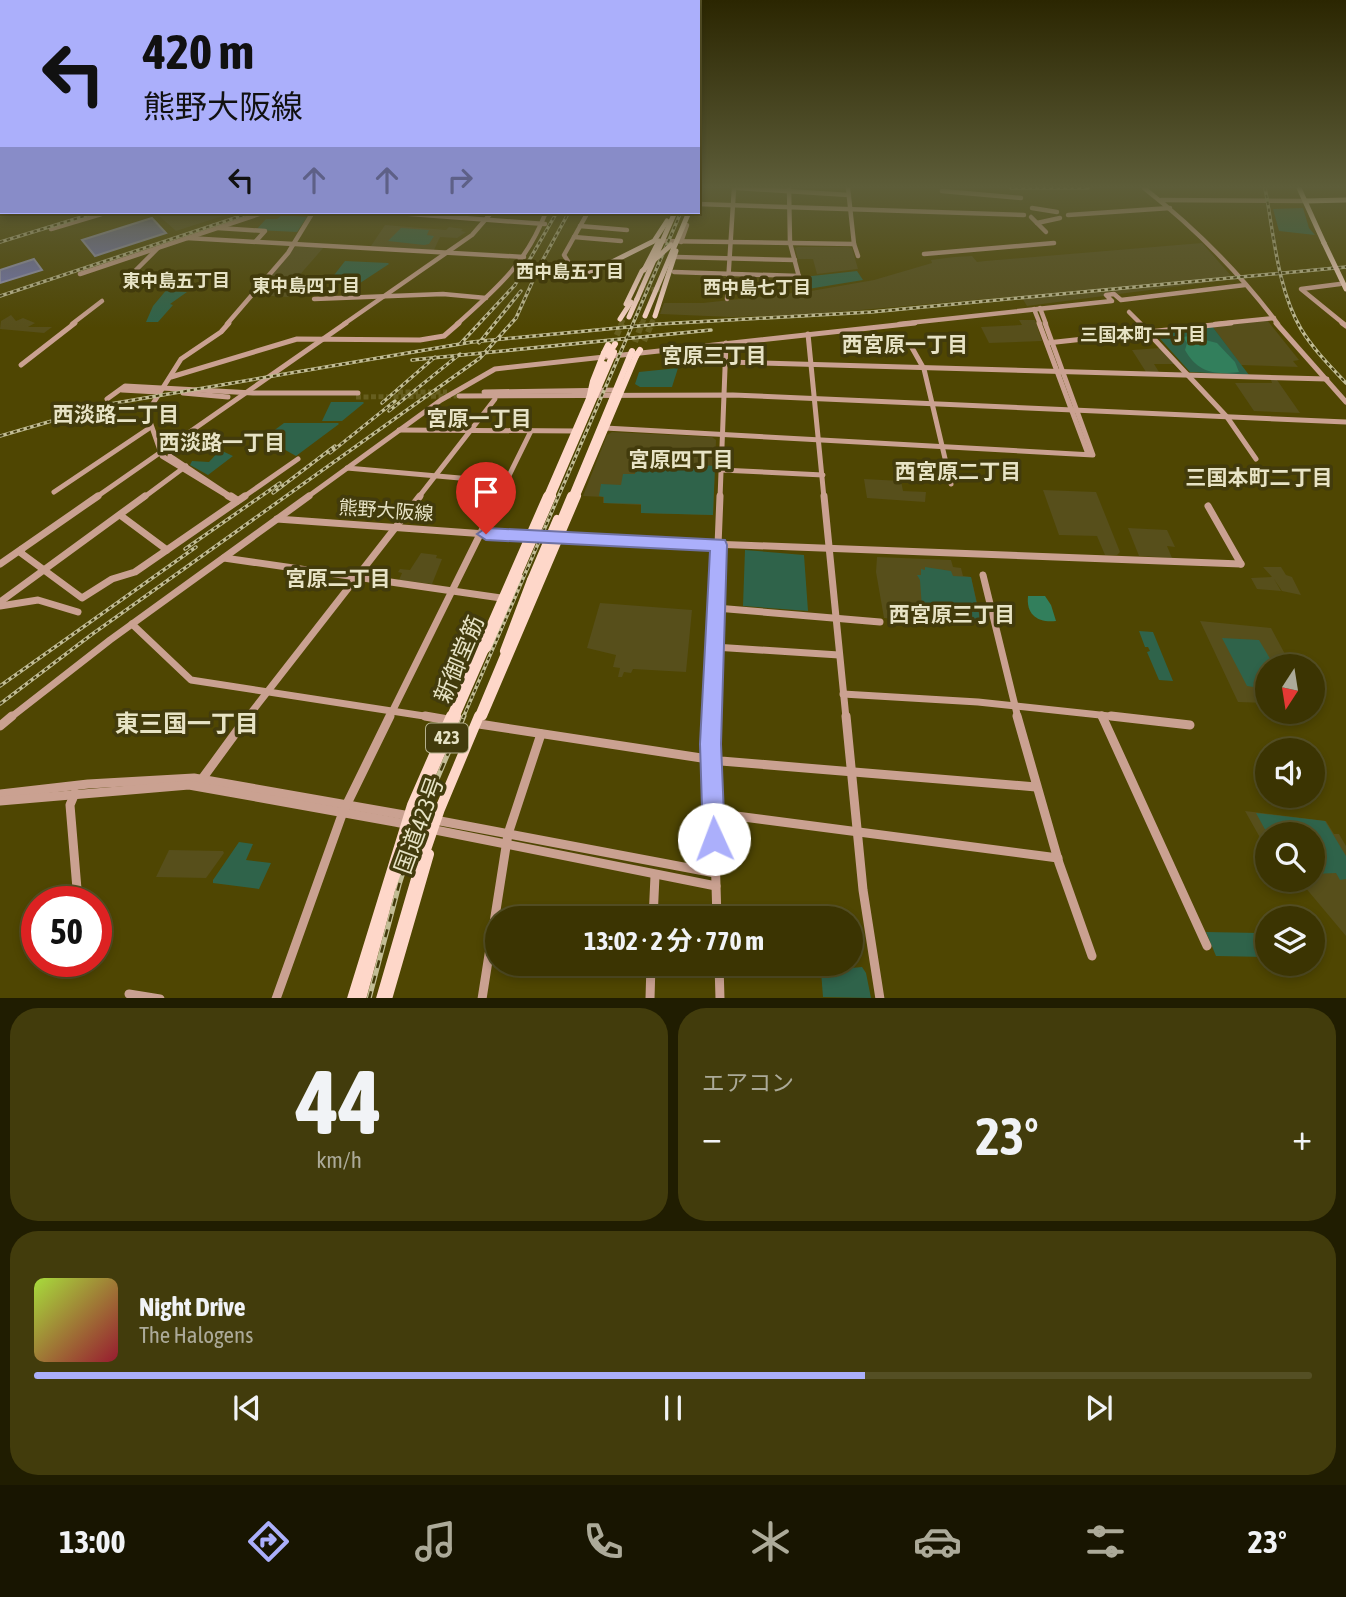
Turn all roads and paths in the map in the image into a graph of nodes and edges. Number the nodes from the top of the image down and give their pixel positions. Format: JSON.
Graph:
{"nodes":[{"id":1,"x":198,"y":235,"type":"edge"},
{"id":2,"x":262,"y":235,"type":"edge"},
{"id":3,"x":300,"y":235,"type":"edge"},
{"id":4,"x":472,"y":235,"type":"edge"},
{"id":5,"x":537,"y":235,"type":"edge"},
{"id":6,"x":660,"y":235,"type":"edge"},
{"id":7,"x":662,"y":235,"type":"edge"},
{"id":8,"x":664,"y":235,"type":"edge"},
{"id":9,"x":676,"y":235,"type":"edge"},
{"id":10,"x":679,"y":235,"type":"edge"},
{"id":11,"x":680,"y":235,"type":"edge"},
{"id":12,"x":681,"y":235,"type":"edge"},
{"id":13,"x":682,"y":235,"type":"edge"},
{"id":14,"x":731,"y":235,"type":"edge"},
{"id":15,"x":790,"y":235,"type":"edge"},
{"id":16,"x":853,"y":235,"type":"edge"},
{"id":17,"x":1196,"y":235,"type":"edge"},
{"id":18,"x":1321,"y":235,"type":"edge"},
{"id":19,"x":574,"y":237,"type":"joint"},
{"id":20,"x":187,"y":238,"type":"junction"},
{"id":21,"x":256,"y":241,"type":"junction"},
{"id":22,"x":621,"y":241,"type":"dead end"},
{"id":23,"x":659,"y":241,"type":"junction"},
{"id":24,"x":679,"y":242,"type":"junction"},
{"id":25,"x":295,"y":243,"type":"junction"},
{"id":26,"x":1054,"y":243,"type":"dead end"},
{"id":27,"x":731,"y":244,"type":"junction"},
{"id":28,"x":854,"y":244,"type":"junction"},
{"id":29,"x":791,"y":245,"type":"junction"},
{"id":30,"x":158,"y":248,"type":"junction"},
{"id":31,"x":445,"y":252,"type":"junction"},
{"id":32,"x":924,"y":254,"type":"dead end"},
{"id":33,"x":858,"y":256,"type":"dead end"},
{"id":34,"x":524,"y":257,"type":"junction"},
{"id":35,"x":676,"y":257,"type":"dead end"},
{"id":36,"x":730,"y":259,"type":"junction"},
{"id":37,"x":795,"y":260,"type":"junction"},
{"id":38,"x":572,"y":268,"type":"dead end"},
{"id":39,"x":670,"y":272,"type":"junction"},
{"id":40,"x":80,"y":274,"type":"dead end"},
{"id":41,"x":729,"y":275,"type":"junction"},
{"id":42,"x":584,"y":276,"type":"dead end"},
{"id":43,"x":799,"y":276,"type":"junction"},
{"id":44,"x":128,"y":278,"type":"dead end"},
{"id":45,"x":1340,"y":284,"type":"dead end"},
{"id":46,"x":1244,"y":285,"type":"junction"},
{"id":47,"x":1346,"y":289,"type":"edge"},
{"id":48,"x":803,"y":292,"type":"dead end"},
{"id":49,"x":381,"y":296,"type":"junction"},
{"id":50,"x":486,"y":298,"type":"junction"},
{"id":51,"x":314,"y":299,"type":"dead end"},
{"id":52,"x":727,"y":299,"type":"dead end"},
{"id":53,"x":102,"y":301,"type":"dead end"},
{"id":54,"x":628,"y":303,"type":"junction"},
{"id":55,"x":1037,"y":309,"type":"junction"},
{"id":56,"x":1129,"y":312,"type":"dead end"},
{"id":57,"x":624,"y":316,"type":"junction"},
{"id":58,"x":650,"y":316,"type":"junction"},
{"id":59,"x":1272,"y":318,"type":"junction"},
{"id":60,"x":1346,"y":326,"type":"edge"},
{"id":61,"x":1149,"y":331,"type":"junction"},
{"id":62,"x":808,"y":334,"type":"junction"},
{"id":63,"x":322,"y":338,"type":"junction"},
{"id":64,"x":640,"y":342,"type":"joint"},
{"id":65,"x":1049,"y":342,"type":"junction"},
{"id":66,"x":726,"y":343,"type":"junction"},
{"id":67,"x":911,"y":345,"type":"dead end"},
{"id":68,"x":726,"y":362,"type":"junction"},
{"id":69,"x":21,"y":365,"type":"dead end"},
{"id":70,"x":812,"y":365,"type":"junction"},
{"id":71,"x":924,"y":369,"type":"junction"},
{"id":72,"x":1060,"y":372,"type":"junction"},
{"id":73,"x":1189,"y":375,"type":"junction"},
{"id":74,"x":171,"y":377,"type":"junction"},
{"id":75,"x":1327,"y":379,"type":"junction"},
{"id":76,"x":159,"y":389,"type":"junction"},
{"id":77,"x":170,"y":392,"type":"junction"},
{"id":78,"x":592,"y":393,"type":"junction"},
{"id":79,"x":620,"y":393,"type":"junction"},
{"id":80,"x":724,"y":393,"type":"junction"},
{"id":81,"x":460,"y":394,"type":"tunnel mouth"},
{"id":82,"x":240,"y":395,"type":"junction"},
{"id":83,"x":357,"y":395,"type":"tunnel mouth"},
{"id":84,"x":815,"y":397,"type":"junction"},
{"id":85,"x":154,"y":398,"type":"junction"},
{"id":86,"x":107,"y":399,"type":"dead end"},
{"id":87,"x":495,"y":399,"type":"dead end"},
{"id":88,"x":932,"y":402,"type":"junction"},
{"id":89,"x":1346,"y":402,"type":"edge"},
{"id":90,"x":1073,"y":409,"type":"junction"},
{"id":91,"x":1225,"y":415,"type":"junction"},
{"id":92,"x":1346,"y":420,"type":"edge"},
{"id":93,"x":151,"y":427,"type":"junction"},
{"id":94,"x":605,"y":428,"type":"junction"},
{"id":95,"x":399,"y":430,"type":"junction"},
{"id":96,"x":576,"y":430,"type":"junction"},
{"id":97,"x":471,"y":431,"type":"junction"},
{"id":98,"x":531,"y":431,"type":"junction"},
{"id":99,"x":722,"y":433,"type":"junction"},
{"id":100,"x":819,"y":439,"type":"junction"},
{"id":101,"x":942,"y":446,"type":"junction"},
{"id":102,"x":160,"y":451,"type":"junction"},
{"id":103,"x":298,"y":459,"type":"dead end"},
{"id":104,"x":1256,"y":459,"type":"dead end"},
{"id":105,"x":185,"y":468,"type":"junction"},
{"id":106,"x":347,"y":468,"type":"junction"},
{"id":107,"x":721,"y":470,"type":"junction"},
{"id":108,"x":823,"y":475,"type":"junction"},
{"id":109,"x":436,"y":477,"type":"junction"},
{"id":110,"x":506,"y":482,"type":"junction"},
{"id":111,"x":951,"y":484,"type":"dead end"},
{"id":112,"x":556,"y":485,"type":"junction"},
{"id":113,"x":54,"y":492,"type":"dead end"},
{"id":114,"x":574,"y":492,"type":"junction"},
{"id":115,"x":237,"y":501,"type":"junction"},
{"id":116,"x":1208,"y":506,"type":"dead end"},
{"id":117,"x":120,"y":515,"type":"junction"},
{"id":118,"x":277,"y":519,"type":"junction"},
{"id":119,"x":396,"y":527,"type":"junction"},
{"id":120,"x":480,"y":533,"type":"junction"},
{"id":121,"x":528,"y":537,"type":"junction"},
{"id":122,"x":560,"y":538,"type":"junction"},
{"id":123,"x":719,"y":545,"type":"junction"},
{"id":124,"x":22,"y":549,"type":"junction"},
{"id":125,"x":167,"y":550,"type":"junction"},
{"id":126,"x":829,"y":550,"type":"junction"},
{"id":127,"x":224,"y":558,"type":"junction"},
{"id":128,"x":0,"y":561,"type":"edge"},
{"id":129,"x":45,"y":570,"type":"junction"},
{"id":130,"x":983,"y":575,"type":"dead end"},
{"id":131,"x":357,"y":578,"type":"junction"},
{"id":132,"x":451,"y":591,"type":"junction"},
{"id":133,"x":501,"y":598,"type":"junction"},
{"id":134,"x":0,"y":604,"type":"edge"},
{"id":135,"x":716,"y":608,"type":"junction"},
{"id":136,"x":78,"y":612,"type":"dead end"},
{"id":137,"x":836,"y":618,"type":"junction"},
{"id":138,"x":880,"y":622,"type":"dead end"},
{"id":139,"x":132,"y":624,"type":"junction"},
{"id":140,"x":714,"y":647,"type":"junction"},
{"id":141,"x":839,"y":655,"type":"junction"},
{"id":142,"x":472,"y":663,"type":"junction"},
{"id":143,"x":504,"y":668,"type":"junction"},
{"id":144,"x":267,"y":692,"type":"junction"},
{"id":145,"x":843,"y":694,"type":"junction"},
{"id":146,"x":1015,"y":706,"type":"junction"},
{"id":147,"x":393,"y":711,"type":"junction"},
{"id":148,"x":1101,"y":715,"type":"junction"},
{"id":149,"x":448,"y":720,"type":"junction"},
{"id":150,"x":479,"y":724,"type":"junction"},
{"id":151,"x":1190,"y":725,"type":"dead end"},
{"id":152,"x":0,"y":726,"type":"edge"},
{"id":153,"x":541,"y":734,"type":"junction"},
{"id":154,"x":711,"y":759,"type":"junction"},
{"id":155,"x":851,"y":771,"type":"junction"},
{"id":156,"x":200,"y":783,"type":"junction"},
{"id":157,"x":1035,"y":787,"type":"junction"},
{"id":158,"x":77,"y":791,"type":"junction"},
{"id":159,"x":0,"y":794,"type":"edge"},
{"id":160,"x":0,"y":801,"type":"edge"},
{"id":161,"x":345,"y":809,"type":"junction"},
{"id":162,"x":713,"y":813,"type":"junction"},
{"id":163,"x":435,"y":822,"type":"junction"},
{"id":164,"x":412,"y":823,"type":"junction"},
{"id":165,"x":857,"y":832,"type":"junction"},
{"id":166,"x":507,"y":839,"type":"junction"},
{"id":167,"x":1058,"y":858,"type":"junction"},
{"id":168,"x":715,"y":873,"type":"junction"},
{"id":169,"x":655,"y":876,"type":"junction"},
{"id":170,"x":77,"y":886,"type":"edge"},
{"id":171,"x":716,"y":886,"type":"junction"},
{"id":172,"x":654,"y":906,"type":"edge"},
{"id":173,"x":717,"y":906,"type":"edge"},
{"id":174,"x":1207,"y":946,"type":"dead end"},
{"id":175,"x":1092,"y":956,"type":"dead end"},
{"id":176,"x":650,"y":976,"type":"edge"},
{"id":177,"x":719,"y":976,"type":"edge"},
{"id":178,"x":129,"y":995,"type":"dead end"},
{"id":179,"x":152,"y":998,"type":"edge"},
{"id":180,"x":276,"y":998,"type":"edge"},
{"id":181,"x":352,"y":998,"type":"edge"},
{"id":182,"x":361,"y":998,"type":"edge"},
{"id":183,"x":381,"y":998,"type":"edge"},
{"id":184,"x":387,"y":998,"type":"edge"},
{"id":185,"x":482,"y":998,"type":"edge"},
{"id":186,"x":649,"y":998,"type":"edge"},
{"id":187,"x":720,"y":998,"type":"edge"},
{"id":188,"x":880,"y":998,"type":"edge"}],
"edges":[{"from":1,"to":20,"type":"street"},
{"from":2,"to":21,"type":"street"},
{"from":3,"to":25,"type":"street"},
{"from":4,"to":31,"type":"street"},
{"from":5,"to":34,"type":"street"},
{"from":6,"to":42,"type":"highway","bridge":true},
{"from":7,"to":23,"type":"highway"},
{"from":8,"to":57,"type":"highway","bridge":true},
{"from":9,"to":54,"type":"highway","bridge":true},
{"from":10,"to":58,"type":"highway","bridge":true},
{"from":11,"to":58,"type":"highway","bridge":true},
{"from":12,"to":24,"type":"highway"},
{"from":13,"to":24,"type":"street"},
{"from":14,"to":27,"type":"street"},
{"from":15,"to":29,"type":"street"},
{"from":16,"to":28,"type":"street"},
{"from":17,"to":46,"type":"street"},
{"from":18,"to":47,"type":"highway","bridge":true},
{"from":19,"to":22,"type":"street"},
{"from":19,"to":38,"type":"street"},
{"from":20,"to":21,"type":"street"},
{"from":20,"to":30,"type":"street"},
{"from":21,"to":25,"type":"street"},
{"from":23,"to":24,"type":"street"},
{"from":23,"to":54,"type":"highway","bridge":true},
{"from":24,"to":27,"type":"street"},
{"from":24,"to":39,"type":"highway"},
{"from":25,"to":31,"type":"street"},
{"from":25,"to":74,"type":"street"},
{"from":26,"to":32,"type":"street"},
{"from":27,"to":29,"type":"street"},
{"from":27,"to":36,"type":"street"},
{"from":28,"to":29,"type":"street"},
{"from":28,"to":33,"type":"street"},
{"from":29,"to":37,"type":"street"},
{"from":30,"to":40,"type":"street"},
{"from":30,"to":44,"type":"street"},
{"from":31,"to":34,"type":"street"},
{"from":31,"to":49,"type":"street"},
{"from":34,"to":50,"type":"street"},
{"from":35,"to":36,"type":"street"},
{"from":36,"to":37,"type":"street"},
{"from":36,"to":41,"type":"street"},
{"from":37,"to":43,"type":"street"},
{"from":39,"to":41,"type":"street"},
{"from":39,"to":58,"type":"highway","bridge":true},
{"from":41,"to":43,"type":"street"},
{"from":41,"to":52,"type":"street"},
{"from":43,"to":48,"type":"street"},
{"from":45,"to":60,"type":"street"},
{"from":46,"to":55,"type":"street"},
{"from":46,"to":59,"type":"street"},
{"from":49,"to":50,"type":"street"},
{"from":49,"to":51,"type":"street"},
{"from":49,"to":63,"type":"street"},
{"from":50,"to":63,"type":"street"},
{"from":53,"to":69,"type":"street"},
{"from":54,"to":57,"type":"highway"},
{"from":54,"to":57,"type":"highway"},
{"from":55,"to":62,"type":"street"},
{"from":55,"to":65,"type":"street"},
{"from":56,"to":61,"type":"street"},
{"from":59,"to":61,"type":"street"},
{"from":59,"to":75,"type":"street"},
{"from":61,"to":65,"type":"street"},
{"from":61,"to":73,"type":"street"},
{"from":62,"to":66,"type":"street"},
{"from":62,"to":70,"type":"street"},
{"from":63,"to":74,"type":"street"},
{"from":63,"to":82,"type":"street"},
{"from":64,"to":79,"type":"highway","name":"国道423号","number":"423","bridge":true},
{"from":64,"to":114,"type":"highway","name":"新御堂筋","number":"423","bridge":true},
{"from":65,"to":72,"type":"street"},
{"from":66,"to":68,"type":"street"},
{"from":66,"to":95,"type":"street"},
{"from":67,"to":71,"type":"street"},
{"from":68,"to":70,"type":"street"},
{"from":68,"to":80,"type":"street"},
{"from":70,"to":71,"type":"street"},
{"from":70,"to":84,"type":"street"},
{"from":71,"to":72,"type":"street"},
{"from":71,"to":88,"type":"street"},
{"from":72,"to":73,"type":"street"},
{"from":72,"to":90,"type":"street"},
{"from":73,"to":75,"type":"street"},
{"from":73,"to":91,"type":"street"},
{"from":74,"to":76,"type":"street"},
{"from":75,"to":89,"type":"street"},
{"from":76,"to":77,"type":"street"},
{"from":76,"to":82,"type":"street"},
{"from":76,"to":85,"type":"street"},
{"from":76,"to":86,"type":"street"},
{"from":77,"to":82,"type":"street"},
{"from":77,"to":85,"type":"street"},
{"from":78,"to":79,"type":"street"},
{"from":78,"to":81,"type":"street"},
{"from":78,"to":96,"type":"highway","name":"国道423号","number":"423"},
{"from":78,"to":112,"type":"highway","name":"新御堂筋","number":"423","bridge":true},
{"from":79,"to":80,"type":"street"},
{"from":79,"to":94,"type":"highway","name":"国道423号","number":"423"},
{"from":80,"to":84,"type":"street"},
{"from":80,"to":99,"type":"street"},
{"from":82,"to":83,"type":"street"},
{"from":82,"to":102,"type":"street"},
{"from":84,"to":88,"type":"street"},
{"from":84,"to":100,"type":"street"},
{"from":85,"to":93,"type":"street"},
{"from":87,"to":97,"type":"street"},
{"from":88,"to":90,"type":"street"},
{"from":88,"to":101,"type":"street"},
{"from":90,"to":91,"type":"street"},
{"from":90,"to":101,"type":"street"},
{"from":91,"to":92,"type":"street"},
{"from":91,"to":104,"type":"street"},
{"from":93,"to":102,"type":"street"},
{"from":93,"to":113,"type":"street"},
{"from":94,"to":99,"type":"street"},
{"from":94,"to":122,"type":"highway","name":"国道423号","number":"423"},
{"from":95,"to":97,"type":"street"},
{"from":95,"to":106,"type":"street"},
{"from":96,"to":98,"type":"street"},
{"from":96,"to":121,"type":"highway","name":"国道423号","number":"423"},
{"from":97,"to":98,"type":"street"},
{"from":97,"to":109,"type":"street"},
{"from":98,"to":110,"type":"street"},
{"from":99,"to":100,"type":"street"},
{"from":99,"to":107,"type":"street"},
{"from":100,"to":101,"type":"street"},
{"from":100,"to":108,"type":"street"},
{"from":101,"to":111,"type":"street"},
{"from":102,"to":105,"type":"street"},
{"from":102,"to":124,"type":"street"},
{"from":102,"to":128,"type":"street"},
{"from":103,"to":115,"type":"street"},
{"from":105,"to":115,"type":"street"},
{"from":105,"to":117,"type":"street"},
{"from":106,"to":109,"type":"street"},
{"from":106,"to":118,"type":"street"},
{"from":107,"to":108,"type":"street"},
{"from":107,"to":123,"type":"street"},
{"from":108,"to":126,"type":"street"},
{"from":109,"to":110,"type":"street"},
{"from":109,"to":119,"type":"street"},
{"from":110,"to":120,"type":"street"},
{"from":112,"to":142,"type":"highway","bridge":true},
{"from":112,"to":182,"type":"highway","name":"新御堂筋","number":"423","bridge":true},
{"from":114,"to":143,"type":"highway","bridge":true},
{"from":114,"to":183,"type":"highway","name":"新御堂筋","number":"423","bridge":true},
{"from":115,"to":125,"type":"street"},
{"from":116,"to":126,"type":"street","name":"熊野大阪線"},
{"from":117,"to":125,"type":"street"},
{"from":117,"to":129,"type":"street"},
{"from":118,"to":119,"type":"street","name":"熊野大阪線"},
{"from":118,"to":127,"type":"street"},
{"from":119,"to":120,"type":"street","name":"熊野大阪線"},
{"from":119,"to":131,"type":"street"},
{"from":120,"to":121,"type":"street","name":"熊野大阪線"},
{"from":120,"to":132,"type":"street"},
{"from":121,"to":122,"type":"street","name":"熊野大阪線"},
{"from":121,"to":133,"type":"highway","name":"国道423号","number":"423"},
{"from":122,"to":123,"type":"street","name":"熊野大阪線"},
{"from":122,"to":143,"type":"highway","name":"国道423号","number":"423"},
{"from":123,"to":126,"type":"street","name":"熊野大阪線"},
{"from":123,"to":135,"type":"street"},
{"from":124,"to":128,"type":"street"},
{"from":124,"to":129,"type":"street"},
{"from":125,"to":129,"type":"street"},
{"from":126,"to":137,"type":"street"},
{"from":127,"to":131,"type":"street"},
{"from":127,"to":139,"type":"street"},
{"from":129,"to":134,"type":"street"},
{"from":130,"to":146,"type":"street"},
{"from":131,"to":132,"type":"street"},
{"from":131,"to":144,"type":"street"},
{"from":132,"to":133,"type":"street"},
{"from":132,"to":147,"type":"street"},
{"from":133,"to":142,"type":"highway","name":"国道423号","number":"423"},
{"from":134,"to":136,"type":"street"},
{"from":135,"to":137,"type":"street"},
{"from":135,"to":140,"type":"street"},
{"from":137,"to":138,"type":"street"},
{"from":137,"to":141,"type":"street"},
{"from":139,"to":144,"type":"street"},
{"from":139,"to":152,"type":"street"},
{"from":140,"to":141,"type":"street"},
{"from":140,"to":154,"type":"street"},
{"from":141,"to":145,"type":"street"},
{"from":142,"to":149,"type":"highway","name":"国道423号","number":"423"},
{"from":143,"to":150,"type":"highway","name":"国道423号","number":"423"},
{"from":144,"to":147,"type":"street"},
{"from":144,"to":156,"type":"street"},
{"from":145,"to":146,"type":"street"},
{"from":145,"to":155,"type":"street"},
{"from":146,"to":148,"type":"street"},
{"from":146,"to":157,"type":"street"},
{"from":147,"to":149,"type":"street"},
{"from":147,"to":161,"type":"street"},
{"from":148,"to":151,"type":"street"},
{"from":148,"to":174,"type":"street"},
{"from":149,"to":164,"type":"highway","name":"国道423号","number":"423"},
{"from":150,"to":153,"type":"street"},
{"from":150,"to":163,"type":"highway","name":"国道423号","number":"423"},
{"from":153,"to":154,"type":"street"},
{"from":153,"to":166,"type":"street"},
{"from":154,"to":155,"type":"street"},
{"from":154,"to":162,"type":"street"},
{"from":155,"to":157,"type":"street"},
{"from":155,"to":165,"type":"street"},
{"from":156,"to":158,"type":"street"},
{"from":156,"to":161,"type":"street"},
{"from":157,"to":167,"type":"street"},
{"from":158,"to":159,"type":"street"},
{"from":158,"to":160,"type":"street"},
{"from":158,"to":170,"type":"street"},
{"from":161,"to":164,"type":"street"},
{"from":161,"to":180,"type":"street"},
{"from":162,"to":165,"type":"street"},
{"from":162,"to":168,"type":"street"},
{"from":163,"to":164,"type":"highway"},
{"from":163,"to":164,"type":"street"},
{"from":163,"to":166,"type":"street"},
{"from":163,"to":184,"type":"highway","name":"国道423号"},
{"from":164,"to":181,"type":"highway","name":"国道423号","number":"423"},
{"from":165,"to":167,"type":"street"},
{"from":165,"to":188,"type":"street"},
{"from":166,"to":168,"type":"street"},
{"from":166,"to":169,"type":"street"},
{"from":166,"to":185,"type":"street"},
{"from":167,"to":175,"type":"street"},
{"from":168,"to":171,"type":"street"},
{"from":169,"to":171,"type":"street"},
{"from":169,"to":172,"type":"street"},
{"from":171,"to":173,"type":"street"},
{"from":176,"to":186,"type":"street"},
{"from":177,"to":187,"type":"street"},
{"from":178,"to":179,"type":"street"}]}
